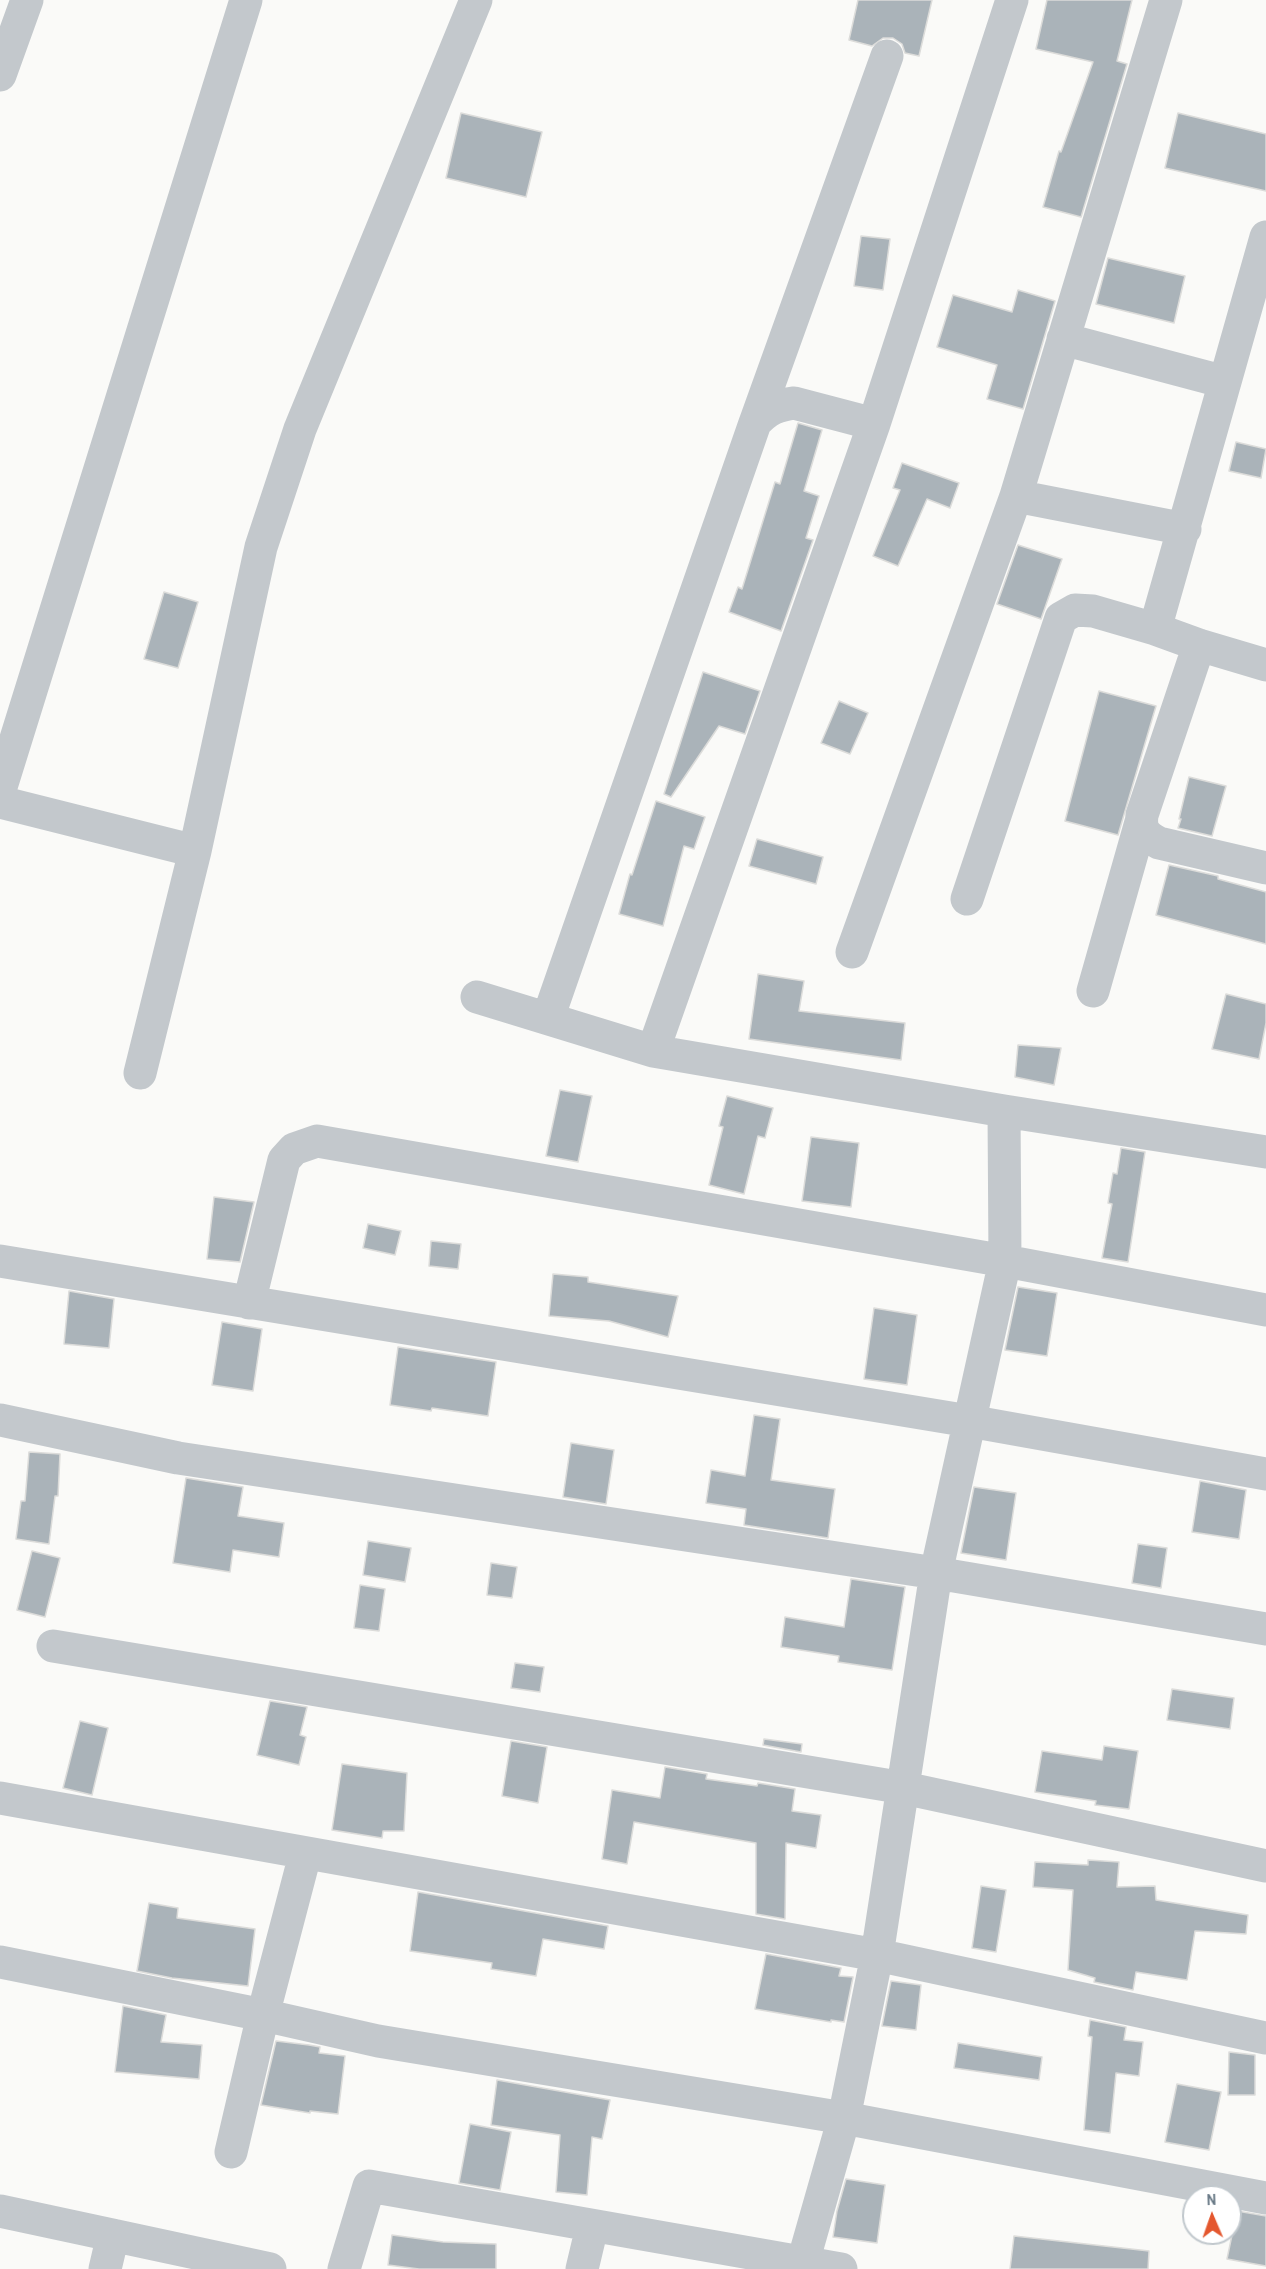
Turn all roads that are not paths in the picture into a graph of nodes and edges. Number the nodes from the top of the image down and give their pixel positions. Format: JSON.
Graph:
{"nodes":[{"id":1,"x":27,"y":0,"type":"edge"},
{"id":2,"x":246,"y":0,"type":"edge"},
{"id":3,"x":476,"y":0,"type":"edge"},
{"id":4,"x":1012,"y":0,"type":"edge"},
{"id":5,"x":1166,"y":0,"type":"edge"},
{"id":6,"x":887,"y":56,"type":"dead end"},
{"id":7,"x":0,"y":75,"type":"edge"},
{"id":8,"x":1266,"y":237,"type":"edge"},
{"id":9,"x":1063,"y":339,"type":"junction"},
{"id":10,"x":1226,"y":382,"type":"junction"},
{"id":11,"x":755,"y":423,"type":"junction"},
{"id":12,"x":874,"y":424,"type":"junction"},
{"id":13,"x":1016,"y":496,"type":"junction"},
{"id":14,"x":1185,"y":529,"type":"junction"},
{"id":15,"x":1155,"y":629,"type":"junction"},
{"id":16,"x":1199,"y":645,"type":"junction"},
{"id":17,"x":1266,"y":665,"type":"edge"},
{"id":18,"x":0,"y":790,"type":"edge"},
{"id":19,"x":0,"y":802,"type":"edge"},
{"id":20,"x":1141,"y":822,"type":"junction"},
{"id":21,"x":195,"y":851,"type":"junction"},
{"id":22,"x":1266,"y":868,"type":"edge"},
{"id":23,"x":967,"y":898,"type":"dead end"},
{"id":24,"x":852,"y":952,"type":"dead end"},
{"id":25,"x":1093,"y":991,"type":"dead end"},
{"id":26,"x":477,"y":997,"type":"dead end"},
{"id":27,"x":548,"y":1018,"type":"junction"},
{"id":28,"x":653,"y":1051,"type":"junction"},
{"id":29,"x":140,"y":1073,"type":"dead end"},
{"id":30,"x":1004,"y":1111,"type":"junction"},
{"id":31,"x":1266,"y":1152,"type":"edge"},
{"id":32,"x":1005,"y":1261,"type":"junction"},
{"id":33,"x":0,"y":1262,"type":"edge"},
{"id":34,"x":249,"y":1303,"type":"junction"},
{"id":35,"x":1266,"y":1310,"type":"edge"},
{"id":36,"x":0,"y":1420,"type":"edge"},
{"id":37,"x":969,"y":1421,"type":"junction"},
{"id":38,"x":1266,"y":1474,"type":"edge"},
{"id":39,"x":936,"y":1573,"type":"junction"},
{"id":40,"x":1266,"y":1629,"type":"edge"},
{"id":41,"x":53,"y":1646,"type":"dead end"},
{"id":42,"x":904,"y":1788,"type":"junction"},
{"id":43,"x":0,"y":1798,"type":"edge"},
{"id":44,"x":305,"y":1855,"type":"junction"},
{"id":45,"x":1266,"y":1866,"type":"edge"},
{"id":46,"x":877,"y":1955,"type":"junction"},
{"id":47,"x":0,"y":1962,"type":"edge"},
{"id":48,"x":263,"y":2015,"type":"junction"},
{"id":49,"x":1266,"y":2038,"type":"edge"},
{"id":50,"x":844,"y":2118,"type":"junction"},
{"id":51,"x":231,"y":2152,"type":"dead end"},
{"id":52,"x":1266,"y":2198,"type":"edge"},
{"id":53,"x":0,"y":2211,"type":"edge"},
{"id":54,"x":592,"y":2227,"type":"junction"},
{"id":55,"x":113,"y":2235,"type":"junction"},
{"id":56,"x":759,"y":2262,"type":"edge"},
{"id":57,"x":803,"y":2262,"type":"junction"},
{"id":58,"x":105,"y":2269,"type":"edge"},
{"id":59,"x":270,"y":2269,"type":"edge"},
{"id":60,"x":344,"y":2269,"type":"edge"},
{"id":61,"x":582,"y":2269,"type":"edge"},
{"id":62,"x":841,"y":2269,"type":"edge"}],
"edges":[{"from":1,"to":7,"type":"street"},
{"from":2,"to":18,"type":"street"},
{"from":3,"to":21,"type":"street"},
{"from":4,"to":12,"type":"street"},
{"from":5,"to":9,"type":"street"},
{"from":6,"to":11,"type":"street"},
{"from":8,"to":10,"type":"street"},
{"from":9,"to":10,"type":"street"},
{"from":9,"to":13,"type":"street"},
{"from":10,"to":14,"type":"street"},
{"from":11,"to":12,"type":"street"},
{"from":11,"to":27,"type":"street"},
{"from":12,"to":28,"type":"street"},
{"from":13,"to":14,"type":"street"},
{"from":13,"to":24,"type":"street"},
{"from":14,"to":15,"type":"street"},
{"from":15,"to":16,"type":"street"},
{"from":15,"to":23,"type":"street"},
{"from":16,"to":17,"type":"street"},
{"from":16,"to":20,"type":"street"},
{"from":19,"to":21,"type":"street"},
{"from":20,"to":22,"type":"street"},
{"from":20,"to":25,"type":"street"},
{"from":21,"to":29,"type":"street"},
{"from":26,"to":27,"type":"street"},
{"from":27,"to":28,"type":"street"},
{"from":28,"to":30,"type":"street"},
{"from":30,"to":31,"type":"street"},
{"from":30,"to":32,"type":"street"},
{"from":32,"to":34,"type":"street"},
{"from":32,"to":35,"type":"street"},
{"from":32,"to":37,"type":"street"},
{"from":33,"to":34,"type":"street"},
{"from":34,"to":37,"type":"street"},
{"from":36,"to":39,"type":"street"},
{"from":37,"to":38,"type":"street"},
{"from":37,"to":39,"type":"street"},
{"from":39,"to":40,"type":"street"},
{"from":39,"to":42,"type":"street"},
{"from":41,"to":42,"type":"street"},
{"from":42,"to":45,"type":"street"},
{"from":42,"to":46,"type":"street"},
{"from":43,"to":44,"type":"street"},
{"from":44,"to":46,"type":"street"},
{"from":44,"to":48,"type":"street"},
{"from":46,"to":49,"type":"street"},
{"from":46,"to":50,"type":"street"},
{"from":47,"to":48,"type":"street"},
{"from":48,"to":50,"type":"street"},
{"from":48,"to":51,"type":"street"},
{"from":50,"to":52,"type":"street"},
{"from":50,"to":57,"type":"street"},
{"from":53,"to":55,"type":"street"},
{"from":54,"to":56,"type":"street"},
{"from":54,"to":60,"type":"street"},
{"from":54,"to":61,"type":"street"},
{"from":55,"to":58,"type":"street"},
{"from":55,"to":59,"type":"street"},
{"from":56,"to":57,"type":"street"},
{"from":57,"to":62,"type":"street"}]}
